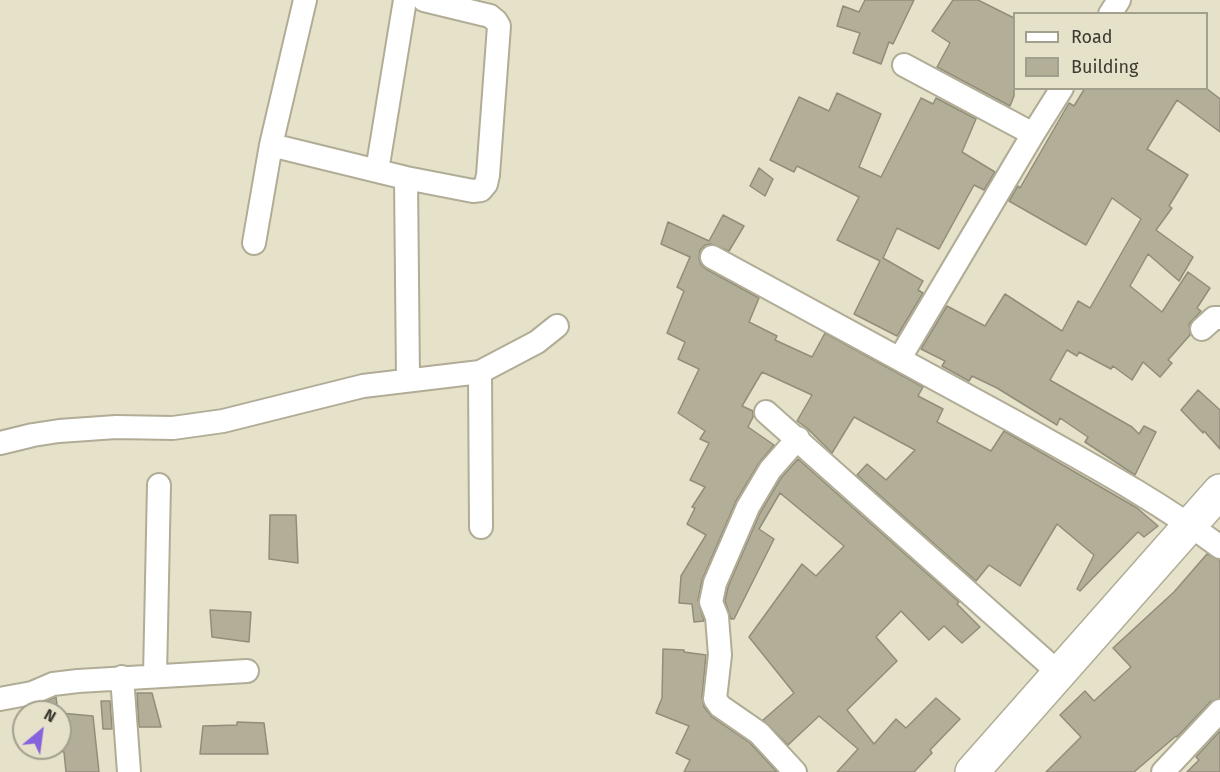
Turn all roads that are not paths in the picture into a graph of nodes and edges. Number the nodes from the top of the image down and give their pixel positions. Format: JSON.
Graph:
{"nodes":[{"id":1,"x":305,"y":0,"type":"edge"},
{"id":2,"x":405,"y":0,"type":"edge"},
{"id":3,"x":424,"y":0,"type":"edge"},
{"id":4,"x":904,"y":65,"type":"dead end"},
{"id":5,"x":1061,"y":90,"type":"edge"},
{"id":6,"x":1033,"y":134,"type":"junction"},
{"id":7,"x":271,"y":145,"type":"junction"},
{"id":8,"x":377,"y":171,"type":"junction"},
{"id":9,"x":406,"y":178,"type":"junction"},
{"id":10,"x":254,"y":243,"type":"dead end"},
{"id":11,"x":712,"y":257,"type":"dead end"},
{"id":12,"x":557,"y":326,"type":"dead end"},
{"id":13,"x":900,"y":358,"type":"junction"},
{"id":14,"x":480,"y":372,"type":"junction"},
{"id":15,"x":408,"y":380,"type":"junction"},
{"id":16,"x":766,"y":412,"type":"dead end"},
{"id":17,"x":798,"y":438,"type":"junction"},
{"id":18,"x":0,"y":443,"type":"edge"},
{"id":19,"x":159,"y":485,"type":"dead end"},
{"id":20,"x":1220,"y":490,"type":"edge"},
{"id":21,"x":1191,"y":525,"type":"junction"},
{"id":22,"x":481,"y":527,"type":"dead end"},
{"id":23,"x":1220,"y":546,"type":"edge"},
{"id":24,"x":247,"y":671,"type":"dead end"},
{"id":25,"x":1060,"y":674,"type":"junction"},
{"id":26,"x":156,"y":676,"type":"junction"},
{"id":27,"x":122,"y":677,"type":"junction"},
{"id":28,"x":0,"y":699,"type":"edge"},
{"id":29,"x":1220,"y":711,"type":"edge"},
{"id":30,"x":129,"y":772,"type":"edge"},
{"id":31,"x":795,"y":772,"type":"edge"},
{"id":32,"x":972,"y":772,"type":"edge"},
{"id":33,"x":1163,"y":772,"type":"edge"}],
"edges":[{"from":1,"to":7,"type":"street"},
{"from":2,"to":8,"type":"street"},
{"from":3,"to":9,"type":"street"},
{"from":4,"to":6,"type":"street"},
{"from":5,"to":6,"type":"street"},
{"from":6,"to":13,"type":"street"},
{"from":7,"to":8,"type":"street"},
{"from":7,"to":10,"type":"street"},
{"from":8,"to":9,"type":"street"},
{"from":9,"to":15,"type":"street"},
{"from":11,"to":13,"type":"street"},
{"from":12,"to":14,"type":"street"},
{"from":13,"to":21,"type":"street"},
{"from":14,"to":15,"type":"street"},
{"from":14,"to":22,"type":"street"},
{"from":15,"to":18,"type":"street"},
{"from":16,"to":17,"type":"street"},
{"from":17,"to":25,"type":"street"},
{"from":17,"to":31,"type":"street"},
{"from":19,"to":26,"type":"street"},
{"from":20,"to":21,"type":"highway"},
{"from":21,"to":23,"type":"street"},
{"from":21,"to":25,"type":"highway"},
{"from":24,"to":26,"type":"street"},
{"from":25,"to":32,"type":"highway"},
{"from":26,"to":27,"type":"street"},
{"from":27,"to":28,"type":"street"},
{"from":27,"to":30,"type":"street"},
{"from":29,"to":33,"type":"street"}]}
